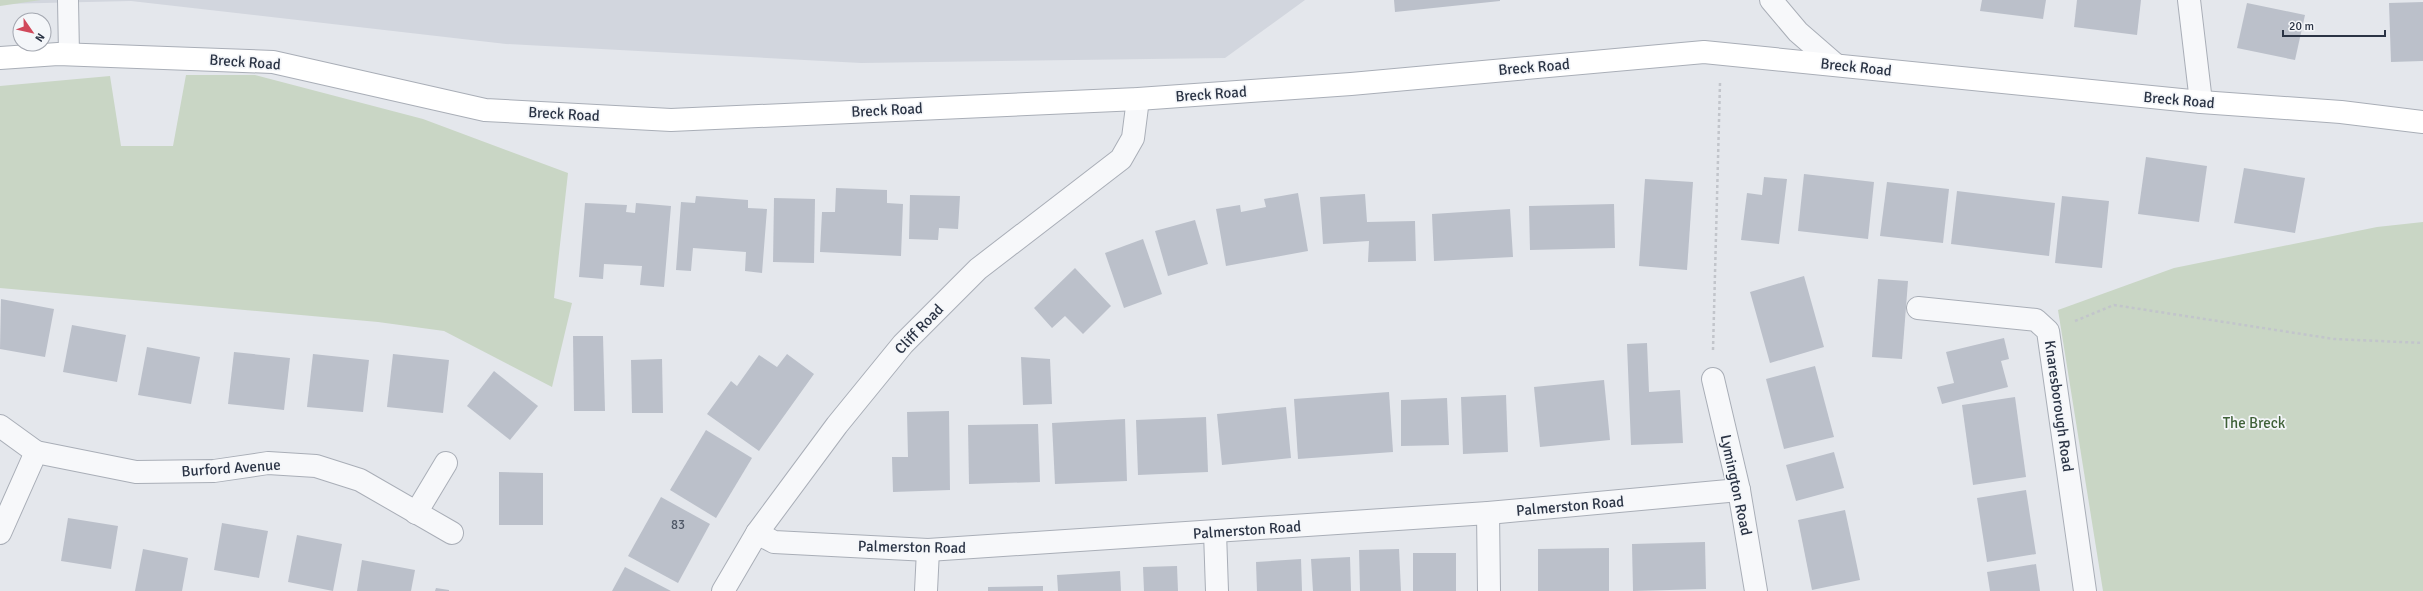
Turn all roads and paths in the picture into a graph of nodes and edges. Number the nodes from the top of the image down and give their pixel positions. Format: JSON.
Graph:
{"nodes":[{"id":1,"x":68,"y":0,"type":"edge"},
{"id":2,"x":1771,"y":0,"type":"edge"},
{"id":3,"x":2189,"y":0,"type":"edge"},
{"id":4,"x":69,"y":54,"type":"junction"},
{"id":5,"x":1720,"y":54,"type":"junction"},
{"id":6,"x":0,"y":58,"type":"edge"},
{"id":7,"x":1836,"y":65,"type":"junction"},
{"id":8,"x":1138,"y":99,"type":"junction"},
{"id":9,"x":2201,"y":102,"type":"junction"},
{"id":10,"x":2423,"y":122,"type":"edge"},
{"id":11,"x":1918,"y":308,"type":"dead end"},
{"id":12,"x":2048,"y":331,"type":"junction"},
{"id":13,"x":2423,"y":343,"type":"edge"},
{"id":14,"x":1713,"y":379,"type":"joint"},
{"id":15,"x":0,"y":426,"type":"edge"},
{"id":16,"x":36,"y":452,"type":"junction"},
{"id":17,"x":446,"y":463,"type":"dead end"},
{"id":18,"x":1739,"y":490,"type":"junction"},
{"id":19,"x":416,"y":513,"type":"junction"},
{"id":20,"x":1488,"y":513,"type":"junction"},
{"id":21,"x":1215,"y":532,"type":"junction"},
{"id":22,"x":0,"y":533,"type":"edge"},
{"id":23,"x":452,"y":533,"type":"dead end"},
{"id":24,"x":757,"y":533,"type":"junction"},
{"id":25,"x":928,"y":550,"type":"junction"},
{"id":26,"x":723,"y":591,"type":"edge"},
{"id":27,"x":926,"y":591,"type":"edge"},
{"id":28,"x":1217,"y":591,"type":"edge"},
{"id":29,"x":1490,"y":591,"type":"edge"},
{"id":30,"x":1756,"y":591,"type":"edge"},
{"id":31,"x":2085,"y":591,"type":"edge"}],
"edges":[{"from":1,"to":4,"type":"lane"},
{"from":2,"to":7,"type":"street"},
{"from":3,"to":9,"type":"street"},
{"from":4,"to":6,"type":"main road","name":"Breck Road"},
{"from":4,"to":8,"type":"main road","name":"Breck Road"},
{"from":5,"to":7,"type":"main road","name":"Breck Road"},
{"from":5,"to":8,"type":"main road","name":"Breck Road"},
{"from":5,"to":14,"type":"path"},
{"from":7,"to":9,"type":"main road","name":"Breck Road"},
{"from":8,"to":24,"type":"street","name":"Cliff Road"},
{"from":9,"to":10,"type":"main road","name":"Breck Road"},
{"from":11,"to":12,"type":"street","name":"Knaresborough Road"},
{"from":12,"to":13,"type":"path"},
{"from":12,"to":31,"type":"street","name":"Knaresborough Road"},
{"from":14,"to":18,"type":"street","name":"Lymington Road"},
{"from":15,"to":16,"type":"street","name":"Burford Avenue"},
{"from":16,"to":19,"type":"street","name":"Burford Avenue"},
{"from":16,"to":22,"type":"street"},
{"from":17,"to":19,"type":"street"},
{"from":18,"to":20,"type":"street","name":"Palmerston Road"},
{"from":18,"to":30,"type":"street","name":"Lymington Road"},
{"from":19,"to":23,"type":"street","name":"Burford Avenue"},
{"from":20,"to":21,"type":"street","name":"Palmerston Road"},
{"from":20,"to":29,"type":"street"},
{"from":21,"to":25,"type":"street","name":"Palmerston Road"},
{"from":21,"to":28,"type":"street"},
{"from":24,"to":25,"type":"street","name":"Palmerston Road"},
{"from":24,"to":26,"type":"street","name":"Cliff Road"},
{"from":25,"to":27,"type":"street"}]}
